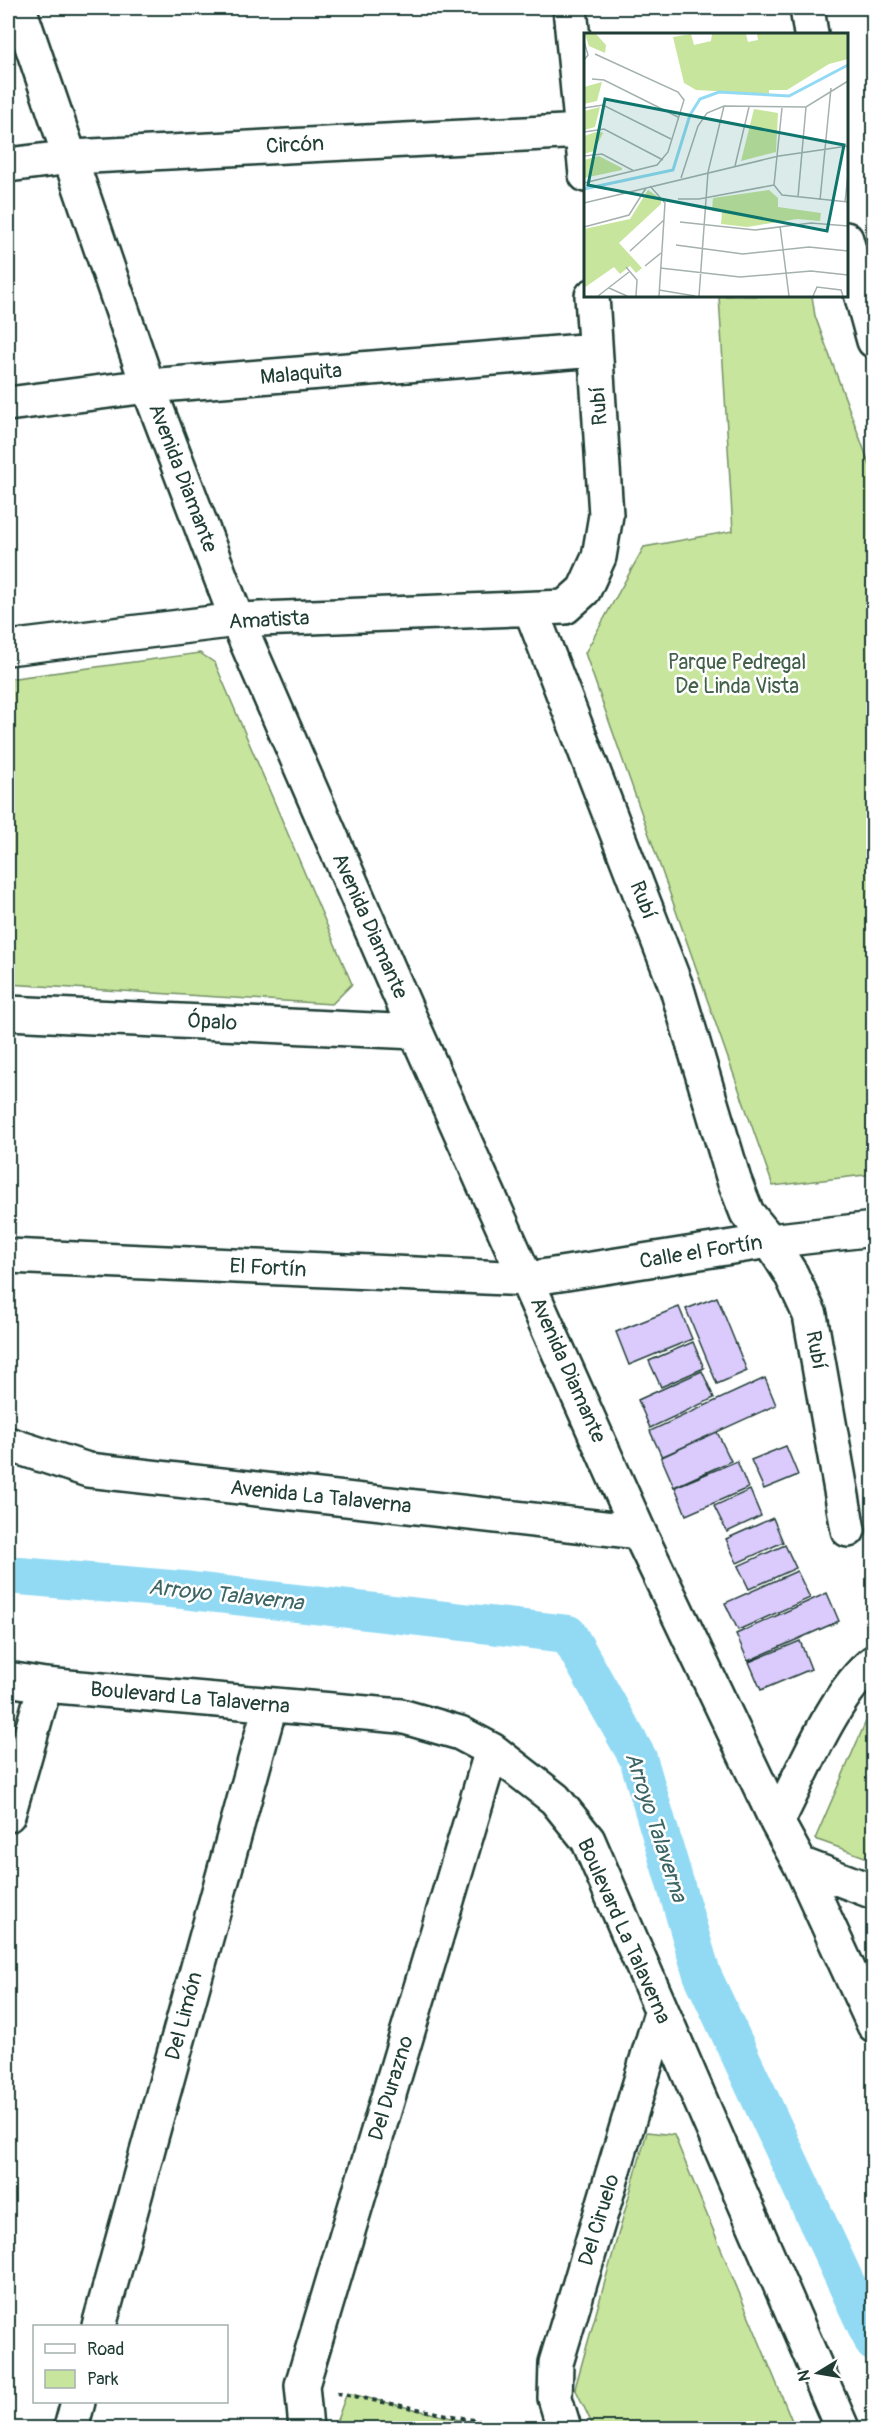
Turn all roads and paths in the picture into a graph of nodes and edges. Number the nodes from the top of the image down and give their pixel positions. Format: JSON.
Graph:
{"nodes":[{"id":1,"x":19,"y":8,"type":"edge"},
{"id":2,"x":570,"y":8,"type":"edge"},
{"id":3,"x":807,"y":8,"type":"edge"},
{"id":4,"x":811,"y":33,"type":"edge"},
{"id":5,"x":583,"y":130,"type":"junction"},
{"id":6,"x":584,"y":152,"type":"edge"},
{"id":7,"x":72,"y":157,"type":"junction"},
{"id":8,"x":8,"y":165,"type":"edge"},
{"id":9,"x":848,"y":247,"type":"edge"},
{"id":10,"x":592,"y":297,"type":"edge"},
{"id":11,"x":873,"y":341,"type":"edge"},
{"id":12,"x":595,"y":350,"type":"junction"},
{"id":13,"x":148,"y":386,"type":"junction"},
{"id":14,"x":8,"y":404,"type":"edge"},
{"id":15,"x":531,"y":610,"type":"junction"},
{"id":16,"x":237,"y":620,"type":"junction"},
{"id":17,"x":8,"y":648,"type":"edge"},
{"id":18,"x":8,"y":1013,"type":"edge"},
{"id":19,"x":416,"y":1032,"type":"junction"},
{"id":20,"x":873,"y":1229,"type":"edge"},
{"id":21,"x":770,"y":1241,"type":"junction"},
{"id":22,"x":8,"y":1256,"type":"edge"},
{"id":23,"x":528,"y":1279,"type":"junction"},
{"id":24,"x":8,"y":1444,"type":"edge"},
{"id":25,"x":848,"y":1530,"type":"dead end"},
{"id":26,"x":639,"y":1532,"type":"junction"},
{"id":27,"x":873,"y":1662,"type":"edge"},
{"id":28,"x":8,"y":1679,"type":"edge"},
{"id":29,"x":45,"y":1685,"type":"junction"},
{"id":30,"x":270,"y":1706,"type":"junction"},
{"id":31,"x":492,"y":1750,"type":"junction"},
{"id":32,"x":8,"y":1815,"type":"edge"},
{"id":33,"x":777,"y":1822,"type":"junction"},
{"id":34,"x":800,"y":1864,"type":"junction"},
{"id":35,"x":873,"y":1892,"type":"edge"},
{"id":36,"x":661,"y":2013,"type":"junction"},
{"id":37,"x":873,"y":2025,"type":"edge"},
{"id":38,"x":99,"y":2325,"type":"edge"},
{"id":39,"x":302,"y":2385,"type":"junction"},
{"id":40,"x":78,"y":2403,"type":"edge"},
{"id":41,"x":70,"y":2428,"type":"edge"},
{"id":42,"x":306,"y":2428,"type":"edge"},
{"id":43,"x":513,"y":2428,"type":"edge"},
{"id":44,"x":564,"y":2428,"type":"edge"},
{"id":45,"x":842,"y":2428,"type":"edge"}],
"edges":[{"from":1,"to":7,"type":"street","name":"Avenida Diamante"},
{"from":2,"to":5,"type":"street"},
{"from":3,"to":4,"type":"street"},
{"from":5,"to":6,"type":"street"},
{"from":5,"to":7,"type":"street","name":"Circón"},
{"from":7,"to":8,"type":"street","name":"Circón"},
{"from":7,"to":13,"type":"street","name":"Avenida Diamante"},
{"from":9,"to":11,"type":"street"},
{"from":10,"to":12,"type":"street","name":"Rubí"},
{"from":12,"to":13,"type":"street","name":"Malaquita"},
{"from":12,"to":15,"type":"street","name":"Rubí"},
{"from":13,"to":14,"type":"street","name":"Malaquita"},
{"from":13,"to":16,"type":"street","name":"Avenida Diamante"},
{"from":15,"to":16,"type":"street","name":"Amatista"},
{"from":15,"to":21,"type":"street","name":"Rubí"},
{"from":16,"to":17,"type":"street","name":"Amatista"},
{"from":16,"to":19,"type":"street","name":"Avenida Diamante"},
{"from":18,"to":19,"type":"street","name":"Ópalo"},
{"from":19,"to":23,"type":"street","name":"Avenida Diamante"},
{"from":20,"to":21,"type":"street","name":"Calle el Fortín"},
{"from":21,"to":23,"type":"street","name":"Calle el Fortín"},
{"from":21,"to":25,"type":"street","name":"Rubí"},
{"from":22,"to":23,"type":"street","name":"El Fortín"},
{"from":23,"to":26,"type":"street","name":"Avenida Diamante"},
{"from":24,"to":26,"type":"street","name":"Avenida La Talaverna"},
{"from":26,"to":33,"type":"street","name":"Avenida Diamante"},
{"from":27,"to":33,"type":"street"},
{"from":28,"to":29,"type":"street","name":"Boulevard La Talaverna"},
{"from":29,"to":30,"type":"street","name":"Boulevard La Talaverna"},
{"from":29,"to":32,"type":"street"},
{"from":30,"to":31,"type":"street","name":"Boulevard La Talaverna"},
{"from":30,"to":38,"type":"street","name":"Del Limón"},
{"from":31,"to":36,"type":"street","name":"Boulevard La Talaverna"},
{"from":31,"to":39,"type":"street","name":"Del Durazno"},
{"from":33,"to":34,"type":"street"},
{"from":34,"to":35,"type":"street"},
{"from":34,"to":37,"type":"street"},
{"from":36,"to":44,"type":"street","name":"Del Ciruelo"},
{"from":36,"to":45,"type":"street","name":"Boulevard La Talaverna"},
{"from":39,"to":42,"type":"street","name":"Del Durazno"},
{"from":39,"to":43,"type":"path"},
{"from":40,"to":41,"type":"street"}]}
